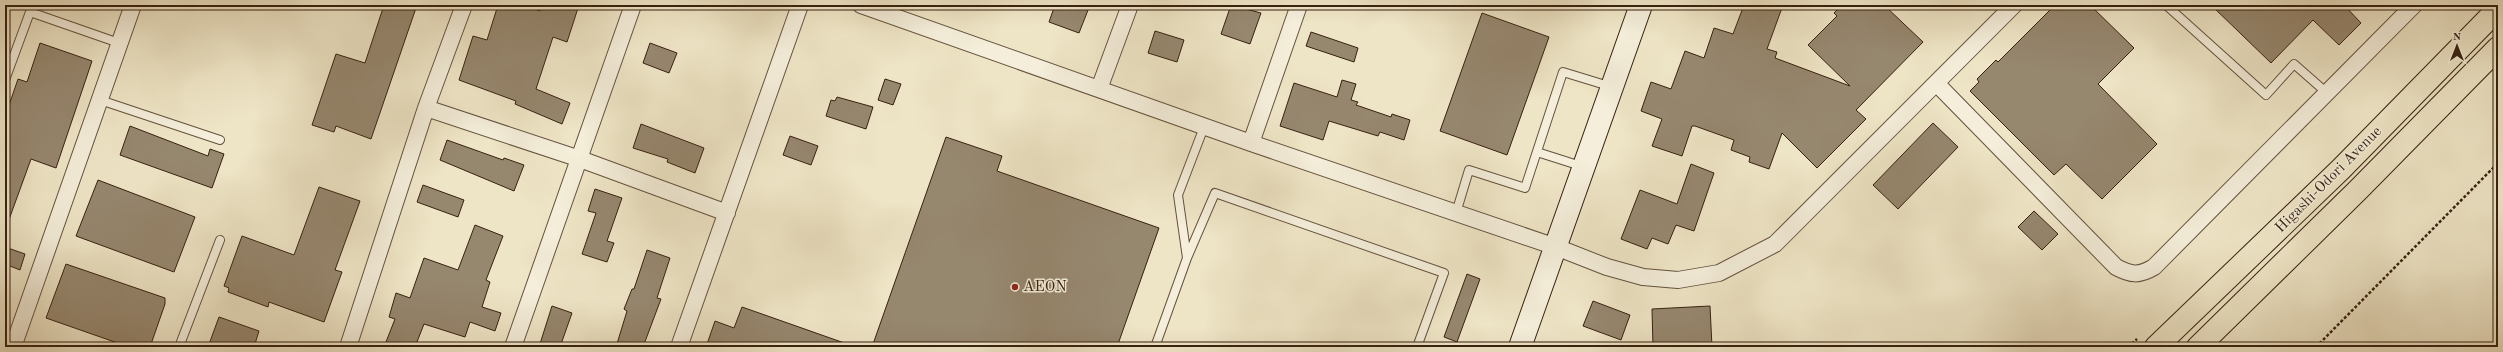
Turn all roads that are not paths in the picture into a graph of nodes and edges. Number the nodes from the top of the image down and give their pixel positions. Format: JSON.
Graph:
{"nodes":[{"id":1,"x":133,"y":5,"type":"edge"},
{"id":2,"x":464,"y":5,"type":"edge"},
{"id":3,"x":633,"y":5,"type":"edge"},
{"id":4,"x":800,"y":5,"type":"edge"},
{"id":5,"x":862,"y":5,"type":"edge"},
{"id":6,"x":1130,"y":5,"type":"edge"},
{"id":7,"x":1299,"y":5,"type":"edge"},
{"id":8,"x":1641,"y":5,"type":"edge"},
{"id":9,"x":2014,"y":5,"type":"edge"},
{"id":10,"x":2166,"y":5,"type":"edge"},
{"id":11,"x":2414,"y":5,"type":"edge"},
{"id":12,"x":2498,"y":9,"type":"edge"},
{"id":13,"x":120,"y":44,"type":"junction"},
{"id":14,"x":2498,"y":48,"type":"edge"},
{"id":15,"x":5,"y":80,"type":"edge"},
{"id":16,"x":1936,"y":84,"type":"junction"},
{"id":17,"x":1612,"y":88,"type":"junction"},
{"id":18,"x":1099,"y":89,"type":"junction"},
{"id":19,"x":2327,"y":93,"type":"junction"},
{"id":20,"x":100,"y":100,"type":"junction"},
{"id":21,"x":426,"y":108,"type":"junction"},
{"id":22,"x":1204,"y":127,"type":"junction"},
{"id":23,"x":220,"y":140,"type":"dead end"},
{"id":24,"x":1250,"y":143,"type":"junction"},
{"id":25,"x":1537,"y":152,"type":"junction"},
{"id":26,"x":580,"y":159,"type":"junction"},
{"id":27,"x":1584,"y":167,"type":"junction"},
{"id":28,"x":727,"y":213,"type":"junction"},
{"id":29,"x":1456,"y":213,"type":"junction"},
{"id":30,"x":220,"y":240,"type":"dead end"},
{"id":31,"x":1556,"y":247,"type":"junction"},
{"id":32,"x":1187,"y":258,"type":"junction"},
{"id":33,"x":5,"y":345,"type":"edge"},
{"id":34,"x":12,"y":347,"type":"edge"},
{"id":35,"x":179,"y":347,"type":"edge"},
{"id":36,"x":348,"y":347,"type":"edge"},
{"id":37,"x":513,"y":347,"type":"edge"},
{"id":38,"x":679,"y":347,"type":"edge"},
{"id":39,"x":1155,"y":347,"type":"edge"},
{"id":40,"x":1417,"y":347,"type":"edge"},
{"id":41,"x":1520,"y":347,"type":"edge"},
{"id":42,"x":2156,"y":347,"type":"edge"},
{"id":43,"x":2198,"y":347,"type":"edge"}],
"edges":[{"from":1,"to":13,"type":"street"},
{"from":2,"to":21,"type":"street"},
{"from":3,"to":26,"type":"street"},
{"from":4,"to":28,"type":"street"},
{"from":5,"to":18,"type":"street"},
{"from":6,"to":18,"type":"street"},
{"from":7,"to":24,"type":"street"},
{"from":8,"to":17,"type":"street"},
{"from":9,"to":16,"type":"street"},
{"from":10,"to":19,"type":"lane"},
{"from":11,"to":19,"type":"street"},
{"from":12,"to":42,"type":"highway","name":"Higashi-Odori Avenue"},
{"from":13,"to":15,"type":"lane"},
{"from":13,"to":20,"type":"street"},
{"from":14,"to":43,"type":"highway","name":"Higashi-Odori Avenue"},
{"from":16,"to":19,"type":"street"},
{"from":16,"to":31,"type":"street"},
{"from":17,"to":25,"type":"lane"},
{"from":17,"to":27,"type":"street"},
{"from":18,"to":22,"type":"street"},
{"from":20,"to":23,"type":"lane"},
{"from":20,"to":34,"type":"street"},
{"from":21,"to":26,"type":"street"},
{"from":21,"to":36,"type":"street"},
{"from":22,"to":24,"type":"street"},
{"from":22,"to":32,"type":"lane"},
{"from":24,"to":29,"type":"street"},
{"from":25,"to":27,"type":"lane"},
{"from":25,"to":29,"type":"lane"},
{"from":26,"to":28,"type":"street"},
{"from":26,"to":37,"type":"street"},
{"from":27,"to":31,"type":"street"},
{"from":28,"to":38,"type":"street"},
{"from":29,"to":31,"type":"street"},
{"from":30,"to":35,"type":"lane"},
{"from":31,"to":41,"type":"street"},
{"from":32,"to":39,"type":"lane"},
{"from":32,"to":40,"type":"lane"},
{"from":33,"to":34,"type":"street"}]}
